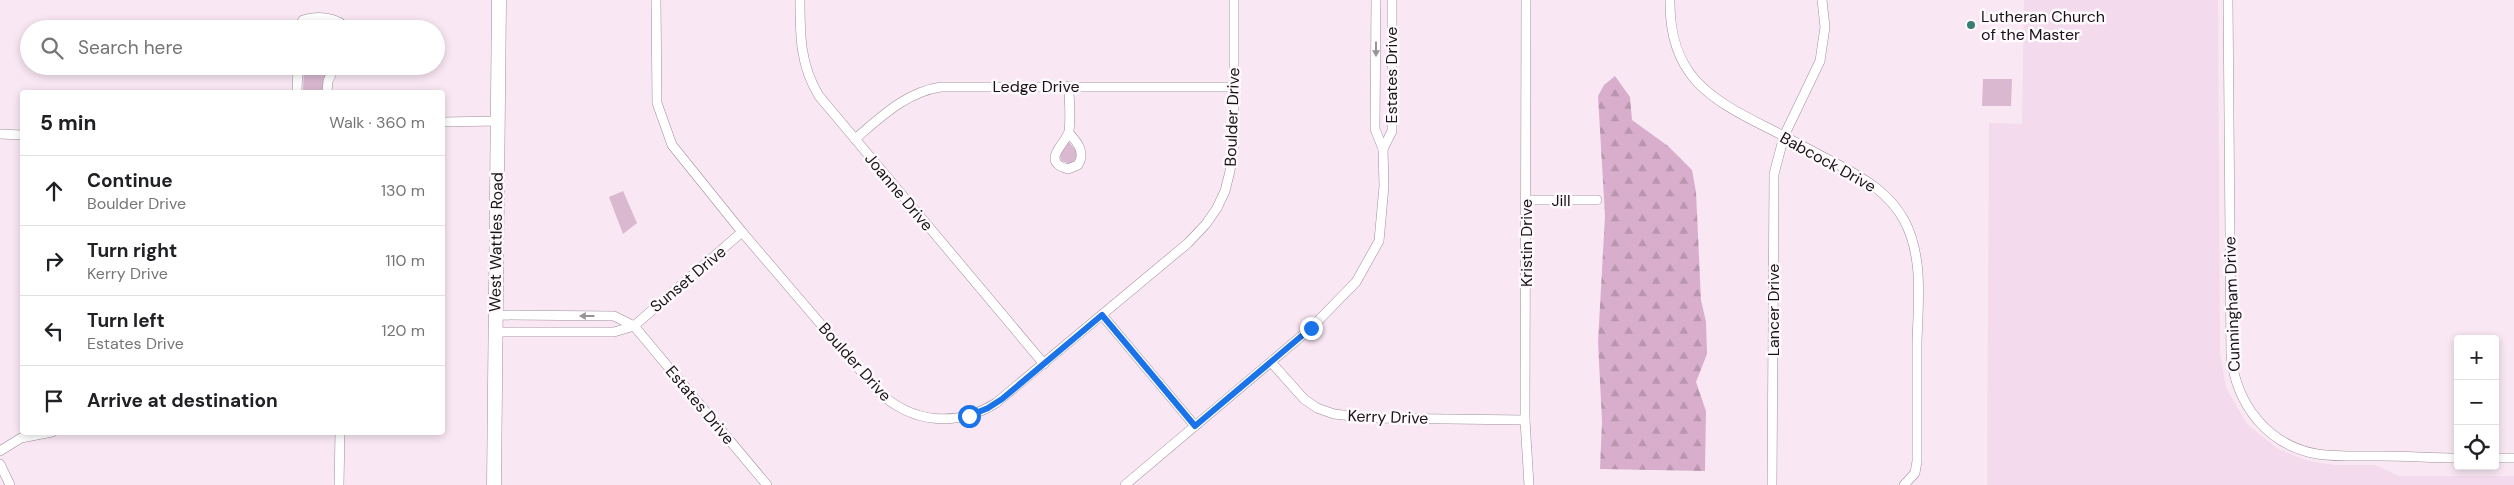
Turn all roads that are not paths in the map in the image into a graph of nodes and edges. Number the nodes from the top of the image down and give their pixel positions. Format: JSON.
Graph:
{"nodes":[{"id":1,"x":499,"y":0,"type":"edge"},
{"id":2,"x":656,"y":0,"type":"edge"},
{"id":3,"x":800,"y":0,"type":"edge"},
{"id":4,"x":1234,"y":0,"type":"edge"},
{"id":5,"x":1376,"y":0,"type":"edge"},
{"id":6,"x":1392,"y":0,"type":"edge"},
{"id":7,"x":1526,"y":0,"type":"edge"},
{"id":8,"x":1670,"y":0,"type":"edge"},
{"id":9,"x":2228,"y":0,"type":"edge"},
{"id":10,"x":1820,"y":1,"type":"edge"},
{"id":11,"x":304,"y":20,"type":"edge"},
{"id":12,"x":337,"y":20,"type":"edge"},
{"id":13,"x":298,"y":75,"type":"edge"},
{"id":14,"x":331,"y":75,"type":"edge"},
{"id":15,"x":1069,"y":86,"type":"junction"},
{"id":16,"x":1234,"y":87,"type":"junction"},
{"id":17,"x":297,"y":90,"type":"edge"},
{"id":18,"x":327,"y":90,"type":"edge"},
{"id":19,"x":498,"y":121,"type":"junction"},
{"id":20,"x":445,"y":122,"type":"edge"},
{"id":21,"x":1069,"y":132,"type":"dead end"},
{"id":22,"x":0,"y":134,"type":"edge"},
{"id":23,"x":20,"y":134,"type":"edge"},
{"id":24,"x":1784,"y":136,"type":"junction"},
{"id":25,"x":856,"y":139,"type":"junction"},
{"id":26,"x":1383,"y":149,"type":"junction"},
{"id":27,"x":1526,"y":200,"type":"junction"},
{"id":28,"x":1597,"y":200,"type":"dead end"},
{"id":29,"x":742,"y":232,"type":"junction"},
{"id":30,"x":495,"y":315,"type":"junction"},
{"id":31,"x":1102,"y":315,"type":"junction"},
{"id":32,"x":634,"y":326,"type":"junction"},
{"id":33,"x":495,"y":332,"type":"junction"},
{"id":34,"x":1271,"y":362,"type":"junction"},
{"id":35,"x":1044,"y":364,"type":"junction"},
{"id":36,"x":1525,"y":420,"type":"junction"},
{"id":37,"x":1195,"y":426,"type":"junction"},
{"id":38,"x":36,"y":435,"type":"edge"},
{"id":39,"x":340,"y":435,"type":"edge"},
{"id":40,"x":0,"y":451,"type":"edge"},
{"id":41,"x":2454,"y":458,"type":"edge"},
{"id":42,"x":2499,"y":458,"type":"edge"},
{"id":43,"x":2514,"y":458,"type":"edge"},
{"id":44,"x":0,"y":464,"type":"edge"},
{"id":45,"x":1907,"y":483,"type":"edge"},
{"id":46,"x":10,"y":485,"type":"edge"},
{"id":47,"x":340,"y":485,"type":"edge"},
{"id":48,"x":494,"y":485,"type":"edge"},
{"id":49,"x":767,"y":485,"type":"edge"},
{"id":50,"x":1125,"y":485,"type":"edge"},
{"id":51,"x":1529,"y":485,"type":"edge"},
{"id":52,"x":1772,"y":485,"type":"edge"}],
"edges":[{"from":1,"to":19,"type":"street","name":"West Wattles Road"},
{"from":2,"to":29,"type":"street","name":"Boulder Drive"},
{"from":3,"to":25,"type":"street","name":"Joanne Drive"},
{"from":4,"to":16,"type":"street","name":"Boulder Drive"},
{"from":5,"to":26,"type":"street","name":"Estates Drive","one_way":true},
{"from":6,"to":26,"type":"street","name":"Estates Drive"},
{"from":7,"to":27,"type":"street","name":"Kristin Drive"},
{"from":8,"to":24,"type":"street","name":"Babcock Drive"},
{"from":9,"to":41,"type":"street","name":"Cunningham Drive"},
{"from":10,"to":24,"type":"street","name":"Lancer Drive"},
{"from":11,"to":12,"type":"street"},
{"from":13,"to":17,"type":"street"},
{"from":14,"to":18,"type":"street"},
{"from":15,"to":16,"type":"street","name":"Ledge Drive"},
{"from":15,"to":21,"type":"street"},
{"from":15,"to":25,"type":"street","name":"Ledge Drive"},
{"from":16,"to":31,"type":"street","name":"Boulder Drive"},
{"from":19,"to":20,"type":"street"},
{"from":19,"to":30,"type":"street","name":"West Wattles Road"},
{"from":22,"to":23,"type":"street"},
{"from":24,"to":45,"type":"street","name":"Babcock Drive"},
{"from":24,"to":52,"type":"street","name":"Lancer Drive"},
{"from":25,"to":35,"type":"street","name":"Joanne Drive"},
{"from":26,"to":34,"type":"street","name":"Estates Drive"},
{"from":27,"to":28,"type":"street","name":"Jill"},
{"from":27,"to":36,"type":"street","name":"Kristin Drive"},
{"from":29,"to":32,"type":"street","name":"Sunset Drive"},
{"from":29,"to":35,"type":"street","name":"Boulder Drive"},
{"from":32,"to":30,"type":"street","name":"Estates Drive","one_way":true},
{"from":30,"to":33,"type":"street","name":"West Wattles Road"},
{"from":31,"to":35,"type":"street","name":"Boulder Drive"},
{"from":31,"to":37,"type":"street"},
{"from":32,"to":33,"type":"street"},
{"from":32,"to":49,"type":"street","name":"Estates Drive"},
{"from":33,"to":48,"type":"street","name":"West Wattles Road"},
{"from":34,"to":36,"type":"street","name":"Kerry Drive"},
{"from":34,"to":37,"type":"street","name":"Estates Drive"},
{"from":36,"to":51,"type":"street","name":"Kristin Drive"},
{"from":37,"to":50,"type":"street","name":"Estates Drive"},
{"from":38,"to":40,"type":"street"},
{"from":39,"to":47,"type":"street"},
{"from":42,"to":43,"type":"street"},
{"from":44,"to":46,"type":"street"}]}
